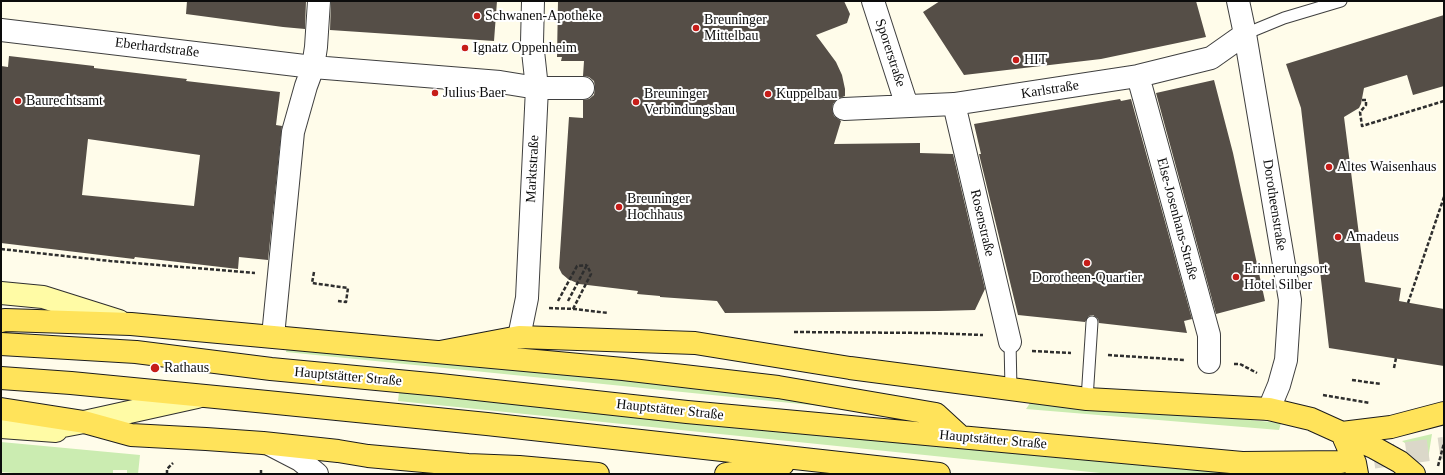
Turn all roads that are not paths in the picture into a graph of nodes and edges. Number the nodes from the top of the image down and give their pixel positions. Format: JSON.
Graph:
{"nodes":[{"id":1,"x":319,"y":1,"type":"edge"},
{"id":2,"x":533,"y":1,"type":"edge"},
{"id":3,"x":1238,"y":1,"type":"edge"},
{"id":4,"x":1341,"y":1,"type":"edge"},
{"id":5,"x":875,"y":2,"type":"edge"},
{"id":6,"x":1,"y":30,"type":"edge"},
{"id":7,"x":1245,"y":34,"type":"junction"},
{"id":8,"x":313,"y":67,"type":"junction"},
{"id":9,"x":1138,"y":76,"type":"junction"},
{"id":10,"x":537,"y":88,"type":"junction"},
{"id":11,"x":583,"y":88,"type":"dead end"},
{"id":12,"x":954,"y":104,"type":"junction"},
{"id":13,"x":907,"y":106,"type":"junction"},
{"id":14,"x":844,"y":109,"type":"dead end"},
{"id":15,"x":6,"y":290,"type":"edge"},
{"id":16,"x":1,"y":321,"type":"edge"},
{"id":17,"x":1092,"y":322,"type":"dead end"},
{"id":18,"x":131,"y":324,"type":"junction"},
{"id":19,"x":274,"y":336,"type":"junction"},
{"id":20,"x":519,"y":336,"type":"junction"},
{"id":21,"x":1010,"y":342,"type":"joint"},
{"id":22,"x":1,"y":344,"type":"edge"},
{"id":23,"x":440,"y":352,"type":"junction"},
{"id":24,"x":1209,"y":362,"type":"road end"},
{"id":25,"x":1,"y":378,"type":"edge"},
{"id":26,"x":1010,"y":389,"type":"junction"},
{"id":27,"x":203,"y":396,"type":"junction"},
{"id":28,"x":1087,"y":399,"type":"junction"},
{"id":29,"x":1,"y":409,"type":"edge"},
{"id":30,"x":1269,"y":409,"type":"junction"},
{"id":31,"x":1444,"y":413,"type":"edge"},
{"id":32,"x":84,"y":422,"type":"junction"},
{"id":33,"x":1,"y":427,"type":"edge"},
{"id":34,"x":42,"y":430,"type":"junction"},
{"id":35,"x":1342,"y":433,"type":"junction"},
{"id":36,"x":131,"y":435,"type":"junction"},
{"id":37,"x":961,"y":437,"type":"junction"},
{"id":38,"x":270,"y":444,"type":"junction"},
{"id":39,"x":809,"y":460,"type":"junction"},
{"id":40,"x":1349,"y":468,"type":"edge"},
{"id":41,"x":318,"y":474,"type":"edge"},
{"id":42,"x":598,"y":474,"type":"edge"},
{"id":43,"x":726,"y":474,"type":"edge"},
{"id":44,"x":940,"y":474,"type":"edge"},
{"id":45,"x":1414,"y":474,"type":"edge"}],
"edges":[{"from":1,"to":8,"type":"street"},
{"from":2,"to":10,"type":"street","name":"Marktstraße"},
{"from":3,"to":7,"type":"street","name":"Dorotheenstraße"},
{"from":4,"to":7,"type":"lane"},
{"from":5,"to":13,"type":"street","name":"Sporerstraße"},
{"from":6,"to":8,"type":"street","name":"Eberhardstraße"},
{"from":7,"to":9,"type":"street","name":"Karlstraße"},
{"from":7,"to":30,"type":"street","name":"Dorotheenstraße"},
{"from":8,"to":10,"type":"street","name":"Eberhardstraße"},
{"from":8,"to":19,"type":"street"},
{"from":9,"to":12,"type":"street","name":"Karlstraße"},
{"from":9,"to":24,"type":"street","name":"Else-Josenhans-Straße"},
{"from":10,"to":11,"type":"street"},
{"from":10,"to":20,"type":"street","name":"Marktstraße"},
{"from":12,"to":13,"type":"street","name":"Karlstraße"},
{"from":12,"to":21,"type":"street","name":"Rosenstraße"},
{"from":13,"to":14,"type":"street","name":"Karlstraße"},
{"from":15,"to":18,"type":"street"},
{"from":16,"to":18,"type":"main road"},
{"from":17,"to":28,"type":"lane"},
{"from":18,"to":19,"type":"main road"},
{"from":19,"to":23,"type":"main road"},
{"from":20,"to":23,"type":"main road"},
{"from":20,"to":26,"type":"main road"},
{"from":21,"to":26,"type":"lane"},
{"from":22,"to":37,"type":"main road","name":"Hauptstätter Straße"},
{"from":23,"to":37,"type":"main road"},
{"from":25,"to":27,"type":"main road"},
{"from":26,"to":28,"type":"main road"},
{"from":27,"to":32,"type":"street"},
{"from":27,"to":39,"type":"main road"},
{"from":28,"to":30,"type":"main road"},
{"from":29,"to":32,"type":"main road"},
{"from":30,"to":35,"type":"main road"},
{"from":31,"to":35,"type":"main road"},
{"from":32,"to":34,"type":"street"},
{"from":32,"to":36,"type":"main road"},
{"from":33,"to":34,"type":"street"},
{"from":34,"to":36,"type":"street"},
{"from":35,"to":40,"type":"main road"},
{"from":35,"to":45,"type":"main road"},
{"from":36,"to":38,"type":"main road"},
{"from":37,"to":40,"type":"main road","name":"Hauptstätter Straße"},
{"from":38,"to":41,"type":"street"},
{"from":38,"to":42,"type":"main road"},
{"from":39,"to":43,"type":"main road"},
{"from":39,"to":44,"type":"main road"}]}
